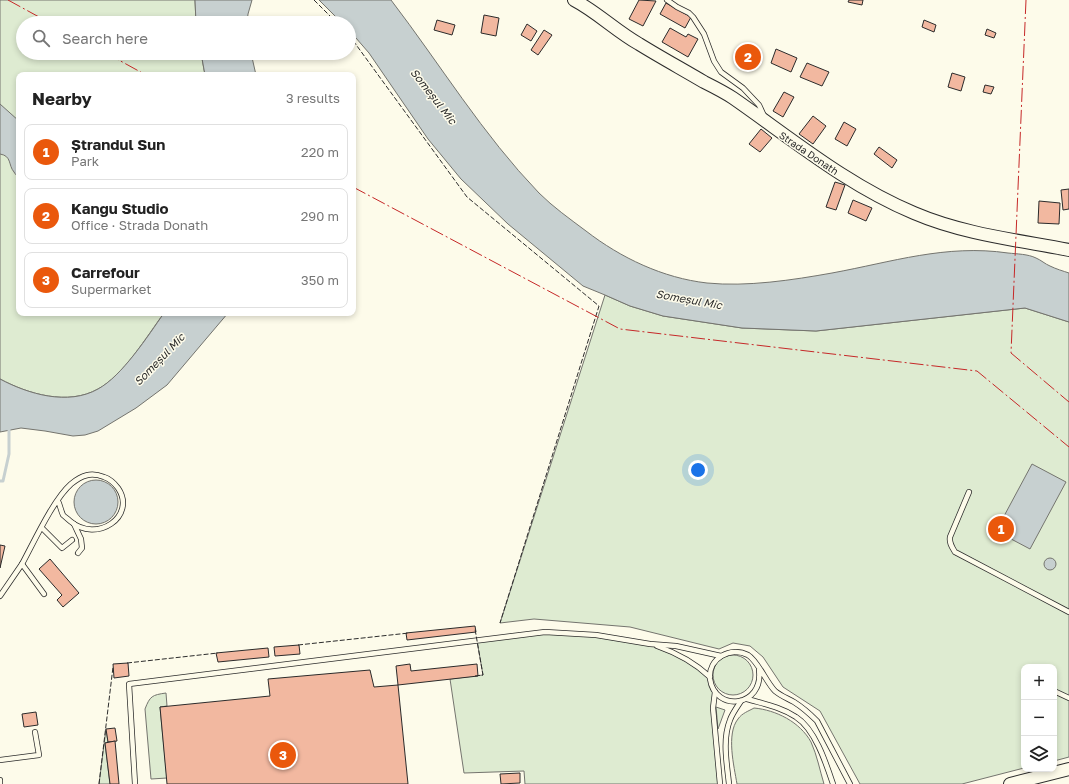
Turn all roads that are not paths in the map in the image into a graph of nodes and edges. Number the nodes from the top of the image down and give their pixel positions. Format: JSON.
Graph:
{"nodes":[{"id":1,"x":574,"y":0,"type":"edge"},
{"id":2,"x":667,"y":0,"type":"edge"},
{"id":3,"x":767,"y":123,"type":"junction"},
{"id":4,"x":1069,"y":250,"type":"edge"},
{"id":5,"x":969,"y":492,"type":"dead end"},
{"id":6,"x":58,"y":501,"type":"junction"},
{"id":7,"x":74,"y":524,"type":"junction"},
{"id":8,"x":42,"y":528,"type":"junction"},
{"id":9,"x":72,"y":540,"type":"dead end"},
{"id":10,"x":78,"y":553,"type":"dead end"},
{"id":11,"x":22,"y":564,"type":"junction"},
{"id":12,"x":44,"y":594,"type":"dead end"},
{"id":13,"x":0,"y":596,"type":"edge"},
{"id":14,"x":1069,"y":612,"type":"edge"},
{"id":15,"x":650,"y":644,"type":"junction"},
{"id":16,"x":721,"y":656,"type":"junction"},
{"id":17,"x":759,"y":670,"type":"junction"},
{"id":18,"x":710,"y":677,"type":"junction"},
{"id":19,"x":715,"y":692,"type":"junction"},
{"id":20,"x":1057,"y":692,"type":"edge"},
{"id":21,"x":1069,"y":698,"type":"edge"},
{"id":22,"x":747,"y":699,"type":"junction"},
{"id":23,"x":741,"y":701,"type":"junction"},
{"id":24,"x":35,"y":732,"type":"dead end"},
{"id":25,"x":0,"y":760,"type":"edge"},
{"id":26,"x":1069,"y":769,"type":"edge"},
{"id":27,"x":0,"y":780,"type":"edge"},
{"id":28,"x":0,"y":784,"type":"edge"},
{"id":29,"x":135,"y":784,"type":"edge"},
{"id":30,"x":720,"y":784,"type":"edge"},
{"id":31,"x":729,"y":784,"type":"edge"},
{"id":32,"x":833,"y":784,"type":"edge"},
{"id":33,"x":850,"y":784,"type":"edge"},
{"id":34,"x":1010,"y":784,"type":"edge"}],
"edges":[{"from":1,"to":3,"type":"street","name":"Strada Donath"},
{"from":2,"to":3,"type":"lane"},
{"from":3,"to":4,"type":"street","name":"Strada Donath"},
{"from":5,"to":14,"type":"lane"},
{"from":6,"to":7,"type":"lane"},
{"from":6,"to":7,"type":"lane"},
{"from":6,"to":8,"type":"lane"},
{"from":7,"to":10,"type":"lane"},
{"from":8,"to":9,"type":"lane"},
{"from":8,"to":11,"type":"lane"},
{"from":11,"to":12,"type":"lane"},
{"from":11,"to":13,"type":"lane"},
{"from":15,"to":16,"type":"lane"},
{"from":15,"to":18,"type":"lane"},
{"from":15,"to":29,"type":"lane"},
{"from":16,"to":17,"type":"lane"},
{"from":16,"to":18,"type":"lane"},
{"from":17,"to":22,"type":"lane"},
{"from":17,"to":33,"type":"lane"},
{"from":18,"to":19,"type":"lane"},
{"from":19,"to":23,"type":"lane"},
{"from":19,"to":30,"type":"lane"},
{"from":20,"to":21,"type":"lane"},
{"from":22,"to":23,"type":"lane"},
{"from":22,"to":32,"type":"lane"},
{"from":23,"to":31,"type":"lane"},
{"from":24,"to":25,"type":"lane"},
{"from":26,"to":34,"type":"street"},
{"from":27,"to":28,"type":"lane"}]}
